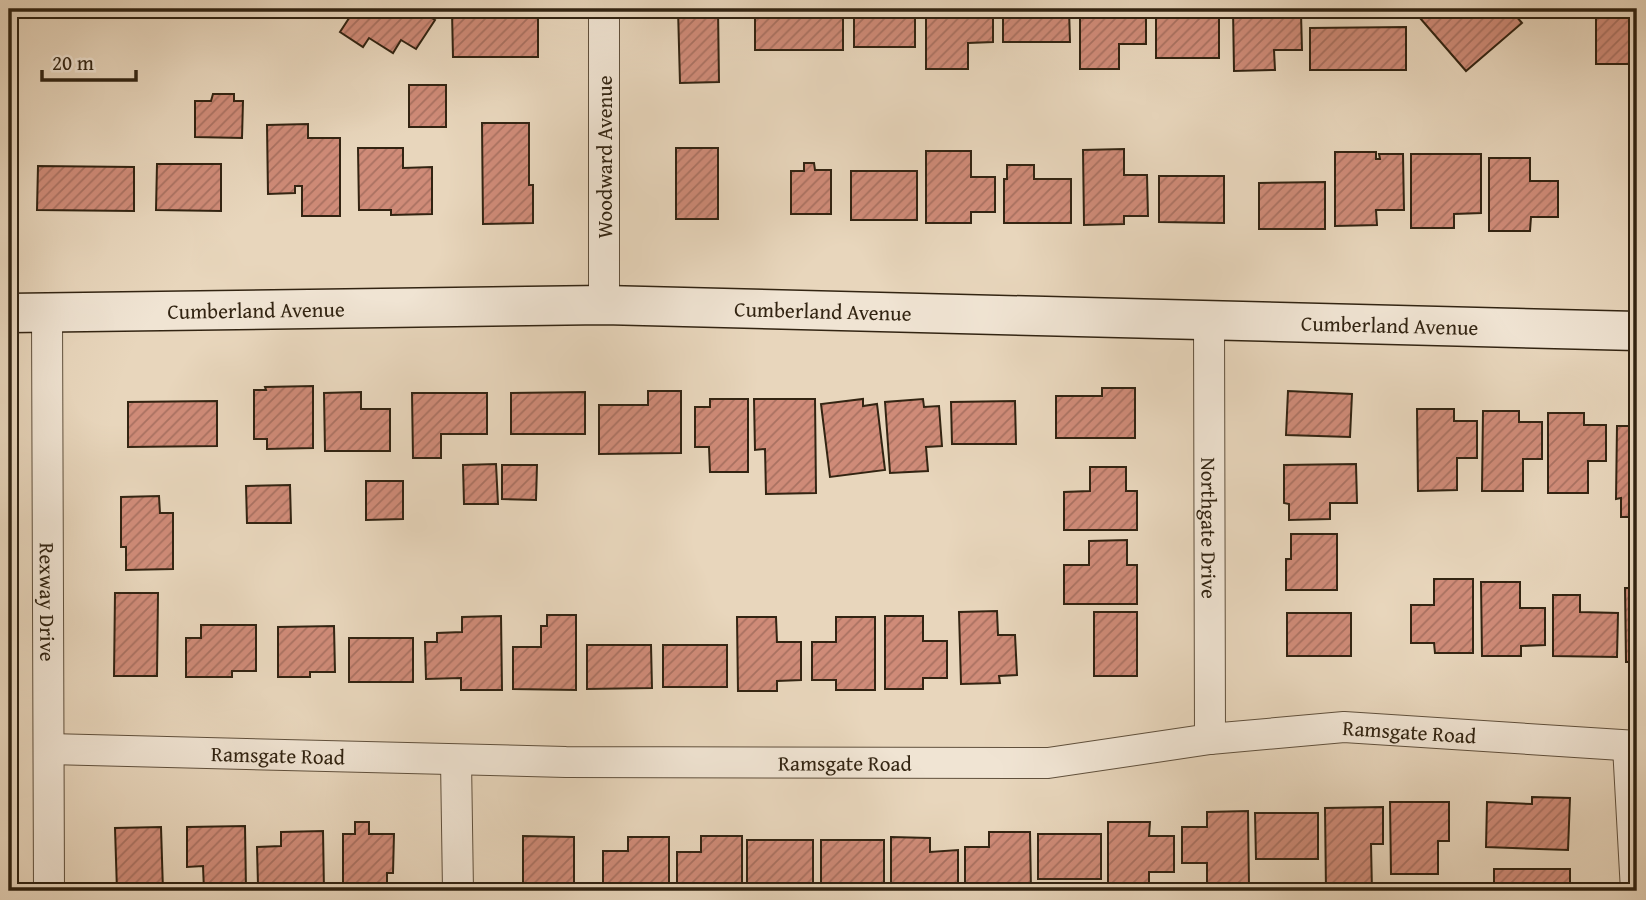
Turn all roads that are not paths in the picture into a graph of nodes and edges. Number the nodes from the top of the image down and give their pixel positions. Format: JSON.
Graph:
{"nodes":[{"id":1,"x":604,"y":9,"type":"edge"},
{"id":2,"x":604,"y":304,"type":"junction"},
{"id":3,"x":9,"y":313,"type":"edge"},
{"id":4,"x":47,"y":313,"type":"junction"},
{"id":5,"x":1209,"y":318,"type":"junction"},
{"id":6,"x":1637,"y":331,"type":"edge"},
{"id":7,"x":1210,"y":739,"type":"junction"},
{"id":8,"x":1633,"y":746,"type":"edge"},
{"id":9,"x":49,"y":750,"type":"junction"},
{"id":10,"x":456,"y":760,"type":"junction"},
{"id":11,"x":49,"y":891,"type":"edge"},
{"id":12,"x":458,"y":891,"type":"edge"},
{"id":13,"x":1636,"y":891,"type":"edge"}],
"edges":[{"from":1,"to":2,"type":"street","name":"Woodward Avenue"},
{"from":2,"to":4,"type":"street","name":"Cumberland Avenue"},
{"from":2,"to":5,"type":"street","name":"Cumberland Avenue"},
{"from":3,"to":4,"type":"street","name":"Cumberland Avenue"},
{"from":4,"to":9,"type":"street","name":"Rexway Drive"},
{"from":5,"to":6,"type":"street","name":"Cumberland Avenue"},
{"from":5,"to":7,"type":"street","name":"Northgate Drive"},
{"from":7,"to":8,"type":"street","name":"Ramsgate Road"},
{"from":7,"to":10,"type":"street","name":"Ramsgate Road"},
{"from":8,"to":13,"type":"street"},
{"from":9,"to":10,"type":"street","name":"Ramsgate Road"},
{"from":9,"to":11,"type":"street","name":"Rexway Drive"},
{"from":10,"to":12,"type":"street"}]}
